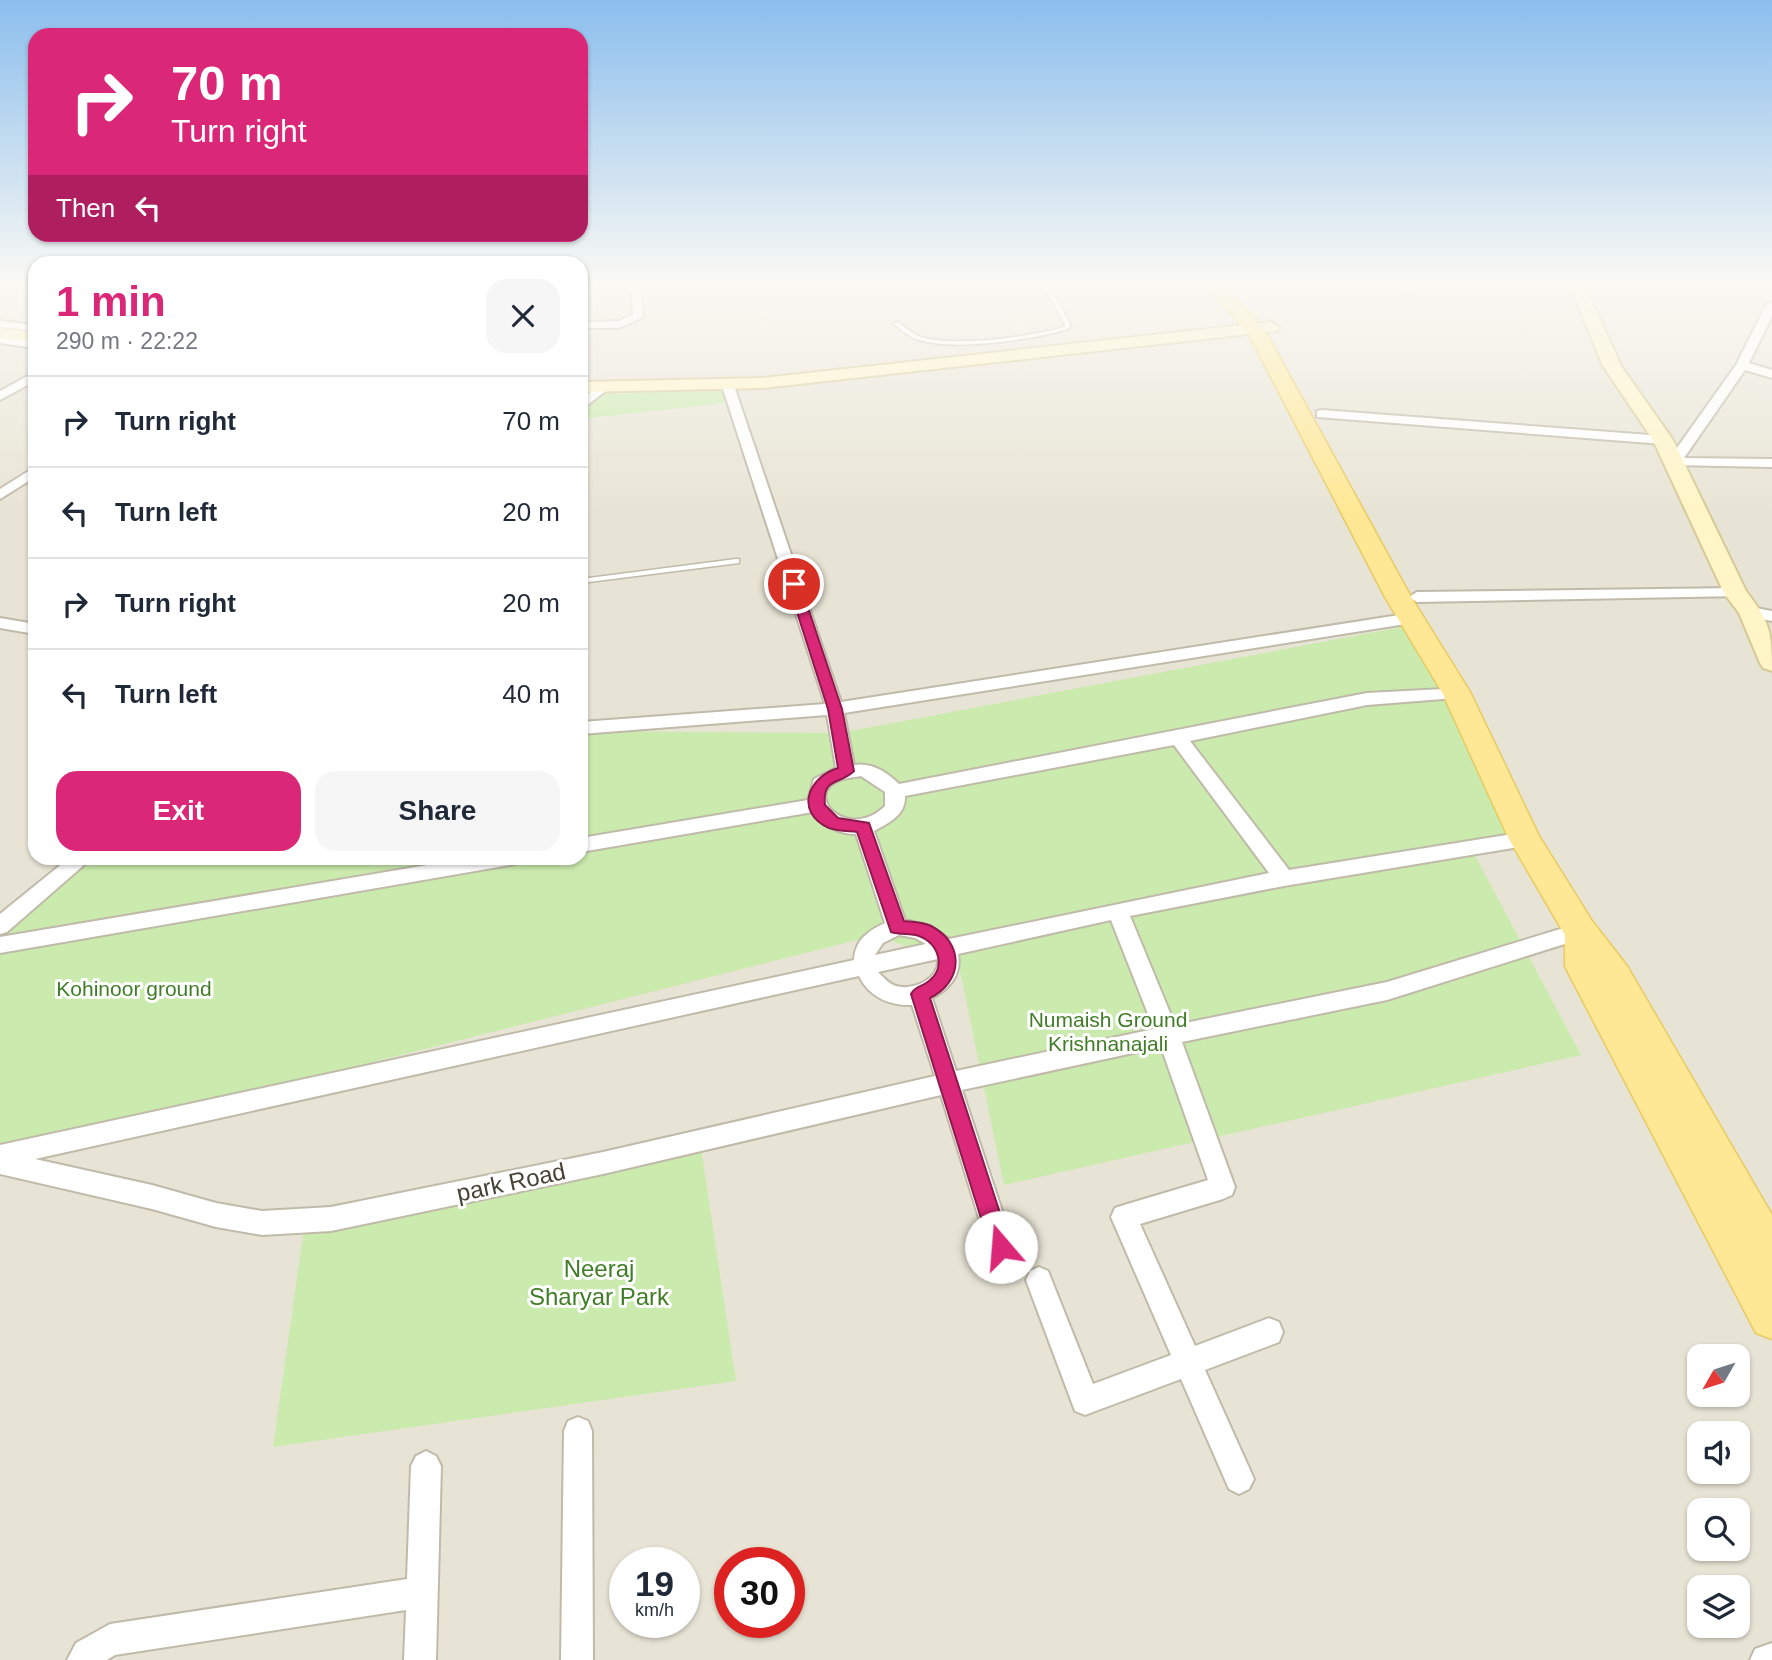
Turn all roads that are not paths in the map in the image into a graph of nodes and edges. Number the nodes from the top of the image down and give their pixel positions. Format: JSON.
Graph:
{"nodes":[{"id":1,"x":982,"y":358,"type":"edge"},
{"id":2,"x":1278,"y":358,"type":"edge"},
{"id":3,"x":1284,"y":358,"type":"edge"},
{"id":4,"x":1609,"y":358,"type":"edge"},
{"id":5,"x":1745,"y":358,"type":"edge"},
{"id":6,"x":1742,"y":365,"type":"junction"},
{"id":7,"x":1772,"y":374,"type":"edge"},
{"id":8,"x":28,"y":380,"type":"edge"},
{"id":9,"x":729,"y":386,"type":"junction"},
{"id":10,"x":588,"y":387,"type":"edge"},
{"id":11,"x":603,"y":387,"type":"junction"},
{"id":12,"x":0,"y":396,"type":"edge"},
{"id":13,"x":588,"y":400,"type":"edge"},
{"id":14,"x":1322,"y":414,"type":"junction"},
{"id":15,"x":1663,"y":440,"type":"junction"},
{"id":16,"x":1674,"y":462,"type":"junction"},
{"id":17,"x":1772,"y":463,"type":"edge"},
{"id":18,"x":28,"y":476,"type":"edge"},
{"id":19,"x":0,"y":495,"type":"edge"},
{"id":20,"x":736,"y":561,"type":"dead end"},
{"id":21,"x":588,"y":580,"type":"edge"},
{"id":22,"x":1735,"y":593,"type":"junction"},
{"id":23,"x":1414,"y":607,"type":"junction"},
{"id":24,"x":1750,"y":612,"type":"junction"},
{"id":25,"x":1772,"y":616,"type":"edge"},
{"id":26,"x":0,"y":623,"type":"edge"},
{"id":27,"x":28,"y":628,"type":"edge"},
{"id":28,"x":1772,"y":663,"type":"edge"},
{"id":29,"x":1456,"y":692,"type":"junction"},
{"id":30,"x":835,"y":709,"type":"junction"},
{"id":31,"x":588,"y":727,"type":"edge"},
{"id":32,"x":1178,"y":738,"type":"junction"},
{"id":33,"x":846,"y":771,"type":"junction"},
{"id":34,"x":895,"y":791,"type":"junction"},
{"id":35,"x":817,"y":805,"type":"junction"},
{"id":36,"x":863,"y":827,"type":"junction"},
{"id":37,"x":1525,"y":839,"type":"junction"},
{"id":38,"x":588,"y":844,"type":"edge"},
{"id":39,"x":74,"y":865,"type":"edge"},
{"id":40,"x":468,"y":865,"type":"edge"},
{"id":41,"x":1284,"y":878,"type":"junction"},
{"id":42,"x":1117,"y":911,"type":"junction"},
{"id":43,"x":0,"y":926,"type":"edge"},
{"id":44,"x":897,"y":927,"type":"junction"},
{"id":45,"x":1580,"y":931,"type":"junction"},
{"id":46,"x":0,"y":944,"type":"edge"},
{"id":47,"x":945,"y":949,"type":"junction"},
{"id":48,"x":864,"y":967,"type":"junction"},
{"id":49,"x":920,"y":994,"type":"junction"},
{"id":50,"x":1168,"y":1035,"type":"junction"},
{"id":51,"x":948,"y":1083,"type":"junction"},
{"id":52,"x":0,"y":1156,"type":"edge"},
{"id":53,"x":0,"y":1163,"type":"edge"},
{"id":54,"x":1001,"y":1247,"type":"dead end"},
{"id":55,"x":1772,"y":1256,"type":"edge"},
{"id":56,"x":1039,"y":1280,"type":"dead end"},
{"id":57,"x":1772,"y":1317,"type":"edge"},
{"id":58,"x":1269,"y":1332,"type":"dead end"},
{"id":59,"x":1187,"y":1363,"type":"junction"},
{"id":60,"x":578,"y":1431,"type":"dead end"},
{"id":61,"x":426,"y":1466,"type":"dead end"},
{"id":62,"x":1238,"y":1479,"type":"dead end"},
{"id":63,"x":422,"y":1592,"type":"junction"},
{"id":64,"x":1772,"y":1659,"type":"edge"},
{"id":65,"x":83,"y":1660,"type":"edge"},
{"id":66,"x":420,"y":1660,"type":"edge"},
{"id":67,"x":577,"y":1660,"type":"edge"},
{"id":68,"x":1766,"y":1660,"type":"edge"}],
"edges":[{"from":1,"to":9,"type":"street"},
{"from":2,"to":23,"type":"main road"},
{"from":3,"to":14,"type":"main road"},
{"from":4,"to":15,"type":"street"},
{"from":5,"to":6,"type":"street"},
{"from":6,"to":7,"type":"street"},
{"from":6,"to":16,"type":"street"},
{"from":8,"to":12,"type":"street"},
{"from":9,"to":11,"type":"street"},
{"from":9,"to":30,"type":"street"},
{"from":10,"to":11,"type":"street"},
{"from":11,"to":13,"type":"street"},
{"from":14,"to":15,"type":"street"},
{"from":14,"to":23,"type":"main road"},
{"from":15,"to":16,"type":"street"},
{"from":16,"to":17,"type":"street"},
{"from":16,"to":22,"type":"street"},
{"from":18,"to":19,"type":"street"},
{"from":20,"to":21,"type":"lane"},
{"from":22,"to":23,"type":"street"},
{"from":22,"to":24,"type":"street"},
{"from":23,"to":29,"type":"main road"},
{"from":23,"to":30,"type":"street"},
{"from":24,"to":25,"type":"street"},
{"from":24,"to":28,"type":"street"},
{"from":26,"to":27,"type":"street"},
{"from":29,"to":32,"type":"street"},
{"from":29,"to":37,"type":"main road"},
{"from":30,"to":31,"type":"street"},
{"from":30,"to":33,"type":"street"},
{"from":32,"to":34,"type":"street"},
{"from":32,"to":41,"type":"street"},
{"from":33,"to":34,"type":"street"},
{"from":33,"to":35,"type":"street"},
{"from":34,"to":36,"type":"street"},
{"from":35,"to":36,"type":"street"},
{"from":35,"to":38,"type":"street"},
{"from":36,"to":44,"type":"street"},
{"from":37,"to":41,"type":"street"},
{"from":37,"to":45,"type":"main road"},
{"from":39,"to":43,"type":"street"},
{"from":40,"to":46,"type":"street"},
{"from":41,"to":42,"type":"street"},
{"from":42,"to":47,"type":"street"},
{"from":42,"to":50,"type":"street"},
{"from":44,"to":47,"type":"street"},
{"from":44,"to":48,"type":"street"},
{"from":45,"to":50,"type":"street","name":"park Road"},
{"from":45,"to":55,"type":"main road"},
{"from":45,"to":57,"type":"main road"},
{"from":47,"to":48,"type":"street"},
{"from":47,"to":49,"type":"street"},
{"from":48,"to":49,"type":"street"},
{"from":48,"to":52,"type":"street"},
{"from":49,"to":51,"type":"street"},
{"from":50,"to":51,"type":"street","name":"park Road"},
{"from":50,"to":59,"type":"street"},
{"from":51,"to":53,"type":"street","name":"park Road"},
{"from":51,"to":54,"type":"street"},
{"from":56,"to":59,"type":"street"},
{"from":58,"to":59,"type":"street"},
{"from":59,"to":62,"type":"street"},
{"from":60,"to":67,"type":"street"},
{"from":61,"to":63,"type":"street"},
{"from":63,"to":65,"type":"street"},
{"from":63,"to":66,"type":"street"},
{"from":64,"to":68,"type":"street"}]}
